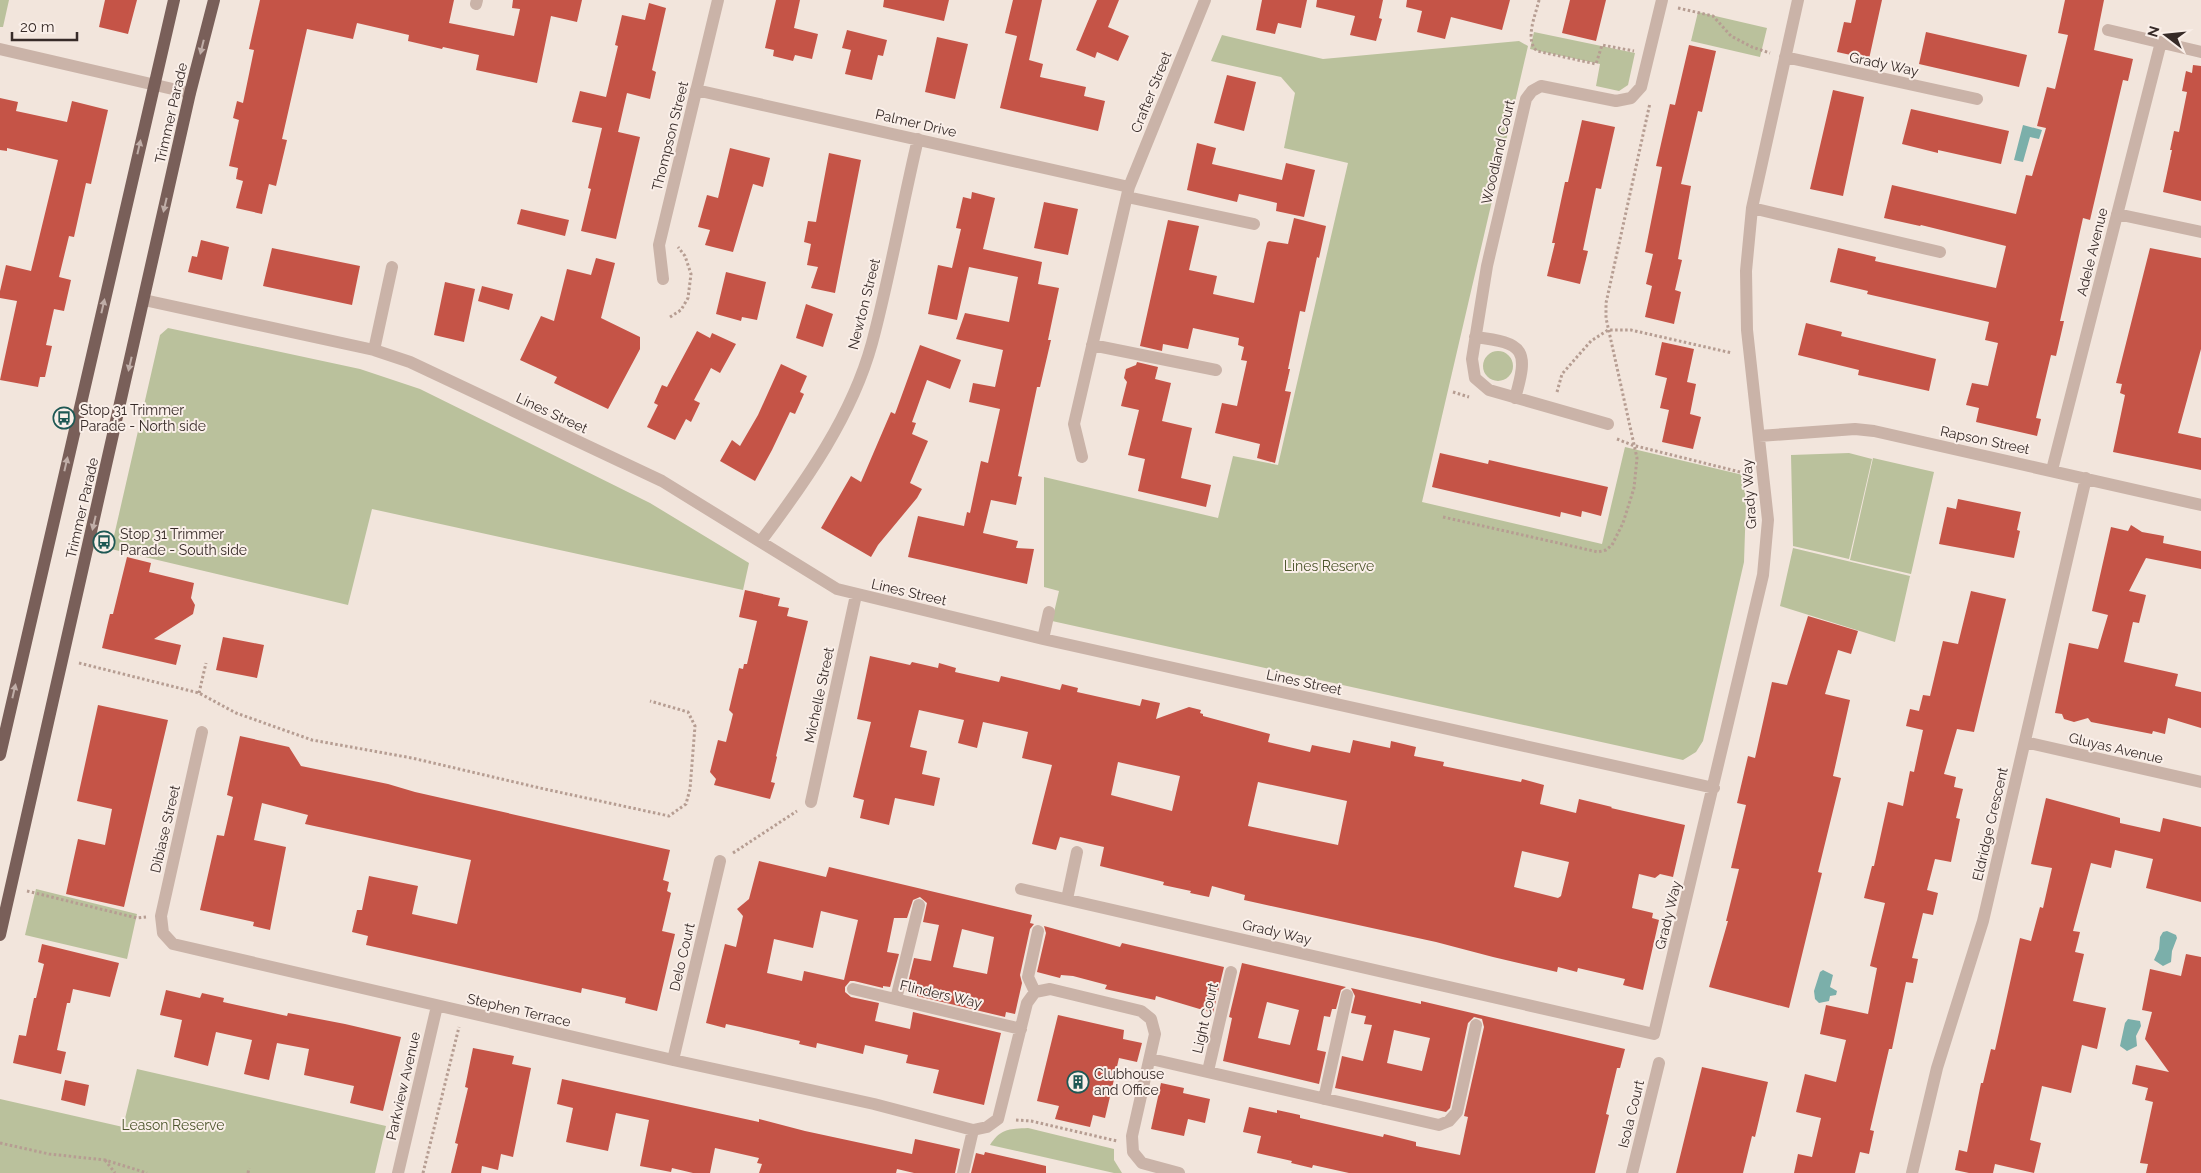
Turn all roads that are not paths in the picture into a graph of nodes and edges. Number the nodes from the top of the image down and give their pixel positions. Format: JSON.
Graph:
{"nodes":[{"id":1,"x":174,"y":0,"type":"edge"},
{"id":2,"x":214,"y":0,"type":"edge"},
{"id":3,"x":718,"y":0,"type":"edge"},
{"id":4,"x":1205,"y":0,"type":"edge"},
{"id":5,"x":1662,"y":0,"type":"edge"},
{"id":6,"x":1798,"y":0,"type":"edge"},
{"id":7,"x":2108,"y":30,"type":"dead end"},
{"id":8,"x":2161,"y":42,"type":"junction"},
{"id":9,"x":0,"y":49,"type":"edge"},
{"id":10,"x":2201,"y":52,"type":"edge"},
{"id":11,"x":1785,"y":57,"type":"junction"},
{"id":12,"x":154,"y":84,"type":"junction"},
{"id":13,"x":696,"y":90,"type":"junction"},
{"id":14,"x":190,"y":93,"type":"junction"},
{"id":15,"x":1977,"y":99,"type":"dead end"},
{"id":16,"x":918,"y":139,"type":"junction"},
{"id":17,"x":1128,"y":192,"type":"junction"},
{"id":18,"x":1752,"y":208,"type":"junction"},
{"id":19,"x":2117,"y":214,"type":"junction"},
{"id":20,"x":1254,"y":224,"type":"dead end"},
{"id":21,"x":2201,"y":232,"type":"edge"},
{"id":22,"x":1940,"y":252,"type":"dead end"},
{"id":23,"x":392,"y":267,"type":"dead end"},
{"id":24,"x":663,"y":279,"type":"dead end"},
{"id":25,"x":144,"y":300,"type":"junction"},
{"id":26,"x":1475,"y":337,"type":"junction"},
{"id":27,"x":1092,"y":344,"type":"junction"},
{"id":28,"x":374,"y":350,"type":"junction"},
{"id":29,"x":1216,"y":370,"type":"dead end"},
{"id":30,"x":1514,"y":398,"type":"junction"},
{"id":31,"x":1608,"y":424,"type":"dead end"},
{"id":32,"x":1759,"y":436,"type":"junction"},
{"id":33,"x":1082,"y":457,"type":"dead end"},
{"id":34,"x":2052,"y":470,"type":"junction"},
{"id":35,"x":2086,"y":478,"type":"junction"},
{"id":36,"x":2201,"y":505,"type":"edge"},
{"id":37,"x":761,"y":541,"type":"junction"},
{"id":38,"x":856,"y":595,"type":"junction"},
{"id":39,"x":1049,"y":612,"type":"dead end"},
{"id":40,"x":1043,"y":640,"type":"junction"},
{"id":41,"x":5,"y":708,"type":"edge"},
{"id":42,"x":202,"y":732,"type":"dead end"},
{"id":43,"x":2025,"y":742,"type":"junction"},
{"id":44,"x":0,"y":755,"type":"edge"},
{"id":45,"x":2201,"y":782,"type":"edge"},
{"id":46,"x":1714,"y":788,"type":"junction"},
{"id":47,"x":811,"y":802,"type":"road end"},
{"id":48,"x":1078,"y":852,"type":"dead end"},
{"id":49,"x":720,"y":862,"type":"road end"},
{"id":50,"x":1021,"y":889,"type":"dead end"},
{"id":51,"x":1066,"y":900,"type":"junction"},
{"id":52,"x":919,"y":905,"type":"dead end"},
{"id":53,"x":1038,"y":931,"type":"dead end"},
{"id":54,"x":163,"y":933,"type":"joint"},
{"id":55,"x":0,"y":935,"type":"edge"},
{"id":56,"x":1231,"y":972,"type":"dead end"},
{"id":57,"x":854,"y":989,"type":"dead end"},
{"id":58,"x":1035,"y":992,"type":"junction"},
{"id":59,"x":1348,"y":995,"type":"dead end"},
{"id":60,"x":896,"y":999,"type":"junction"},
{"id":61,"x":437,"y":1006,"type":"junction"},
{"id":62,"x":1476,"y":1025,"type":"dead end"},
{"id":63,"x":1021,"y":1029,"type":"junction"},
{"id":64,"x":1151,"y":1059,"type":"junction"},
{"id":65,"x":673,"y":1060,"type":"junction"},
{"id":66,"x":1659,"y":1062,"type":"dead end"},
{"id":67,"x":1208,"y":1071,"type":"junction"},
{"id":68,"x":1324,"y":1099,"type":"junction"},
{"id":69,"x":973,"y":1130,"type":"junction"},
{"id":70,"x":398,"y":1173,"type":"edge"},
{"id":71,"x":963,"y":1173,"type":"edge"},
{"id":72,"x":1179,"y":1173,"type":"edge"},
{"id":73,"x":1632,"y":1173,"type":"edge"},
{"id":74,"x":1912,"y":1173,"type":"edge"}],
"edges":[{"from":1,"to":12,"type":"main road","name":"Trimmer Parade"},
{"from":2,"to":14,"type":"main road","name":"Trimmer Parade","one_way":true},
{"from":3,"to":13,"type":"street","name":"Thompson Street"},
{"from":4,"to":17,"type":"street","name":"Crafter Street"},
{"from":5,"to":26,"type":"street","name":"Woodland Court"},
{"from":6,"to":11,"type":"street","name":"Grady Way"},
{"from":7,"to":8,"type":"street"},
{"from":8,"to":10,"type":"street"},
{"from":8,"to":19,"type":"street","name":"Adele Avenue"},
{"from":9,"to":12,"type":"street"},
{"from":11,"to":15,"type":"street","name":"Grady Way"},
{"from":11,"to":18,"type":"street","name":"Grady Way"},
{"from":12,"to":14,"type":"street"},
{"from":41,"to":12,"type":"main road","name":"Trimmer Parade","one_way":true},
{"from":13,"to":16,"type":"street","name":"Palmer Drive"},
{"from":13,"to":24,"type":"street","name":"Thompson Street"},
{"from":14,"to":25,"type":"main road","name":"Trimmer Parade","one_way":true},
{"from":16,"to":17,"type":"street","name":"Palmer Drive"},
{"from":16,"to":37,"type":"street","name":"Newton Street"},
{"from":17,"to":20,"type":"street"},
{"from":17,"to":27,"type":"street","name":"Crafter Street"},
{"from":18,"to":22,"type":"street"},
{"from":18,"to":32,"type":"street","name":"Grady Way"},
{"from":19,"to":21,"type":"street"},
{"from":19,"to":34,"type":"street","name":"Adele Avenue"},
{"from":23,"to":28,"type":"street"},
{"from":25,"to":28,"type":"street","name":"Lines Street"},
{"from":25,"to":55,"type":"main road","name":"Trimmer Parade","one_way":true},
{"from":26,"to":30,"type":"street","name":"Woodland Court"},
{"from":26,"to":30,"type":"street"},
{"from":27,"to":29,"type":"street"},
{"from":27,"to":33,"type":"street","name":"Crafter Street"},
{"from":28,"to":37,"type":"street","name":"Lines Street"},
{"from":30,"to":31,"type":"street","name":"Woodland Court"},
{"from":32,"to":34,"type":"street","name":"Rapson Street"},
{"from":32,"to":46,"type":"street","name":"Grady Way"},
{"from":34,"to":35,"type":"street","name":"Rapson Street"},
{"from":35,"to":36,"type":"street","name":"Rapson Street"},
{"from":35,"to":43,"type":"street","name":"Eldridge Crescent"},
{"from":37,"to":38,"type":"street","name":"Lines Street"},
{"from":38,"to":40,"type":"street","name":"Lines Street"},
{"from":38,"to":47,"type":"street","name":"Michelle Street"},
{"from":39,"to":40,"type":"street"},
{"from":40,"to":46,"type":"street","name":"Lines Street"},
{"from":41,"to":44,"type":"main road","name":"Trimmer Parade"},
{"from":42,"to":54,"type":"street","name":"Dibiase Street"},
{"from":43,"to":45,"type":"street","name":"Gluyas Avenue"},
{"from":43,"to":74,"type":"street","name":"Eldridge Crescent"},
{"from":46,"to":51,"type":"street","name":"Grady Way"},
{"from":48,"to":51,"type":"street"},
{"from":49,"to":65,"type":"street","name":"Delo Court"},
{"from":50,"to":51,"type":"street","name":"Grady Way"},
{"from":52,"to":60,"type":"street"},
{"from":53,"to":58,"type":"street"},
{"from":54,"to":61,"type":"street","name":"Stephen Terrace"},
{"from":56,"to":67,"type":"street","name":"Light Court"},
{"from":57,"to":60,"type":"street","name":"Flinders Way"},
{"from":58,"to":63,"type":"street"},
{"from":58,"to":64,"type":"street"},
{"from":59,"to":68,"type":"street"},
{"from":60,"to":63,"type":"street","name":"Flinders Way"},
{"from":61,"to":65,"type":"street","name":"Stephen Terrace"},
{"from":61,"to":70,"type":"street","name":"Parkview Avenue"},
{"from":62,"to":68,"type":"street"},
{"from":63,"to":69,"type":"street"},
{"from":64,"to":67,"type":"street"},
{"from":64,"to":72,"type":"street"},
{"from":65,"to":69,"type":"street","name":"Stephen Terrace"},
{"from":66,"to":73,"type":"street","name":"Isola Court"},
{"from":67,"to":68,"type":"street"},
{"from":69,"to":71,"type":"street"}]}
